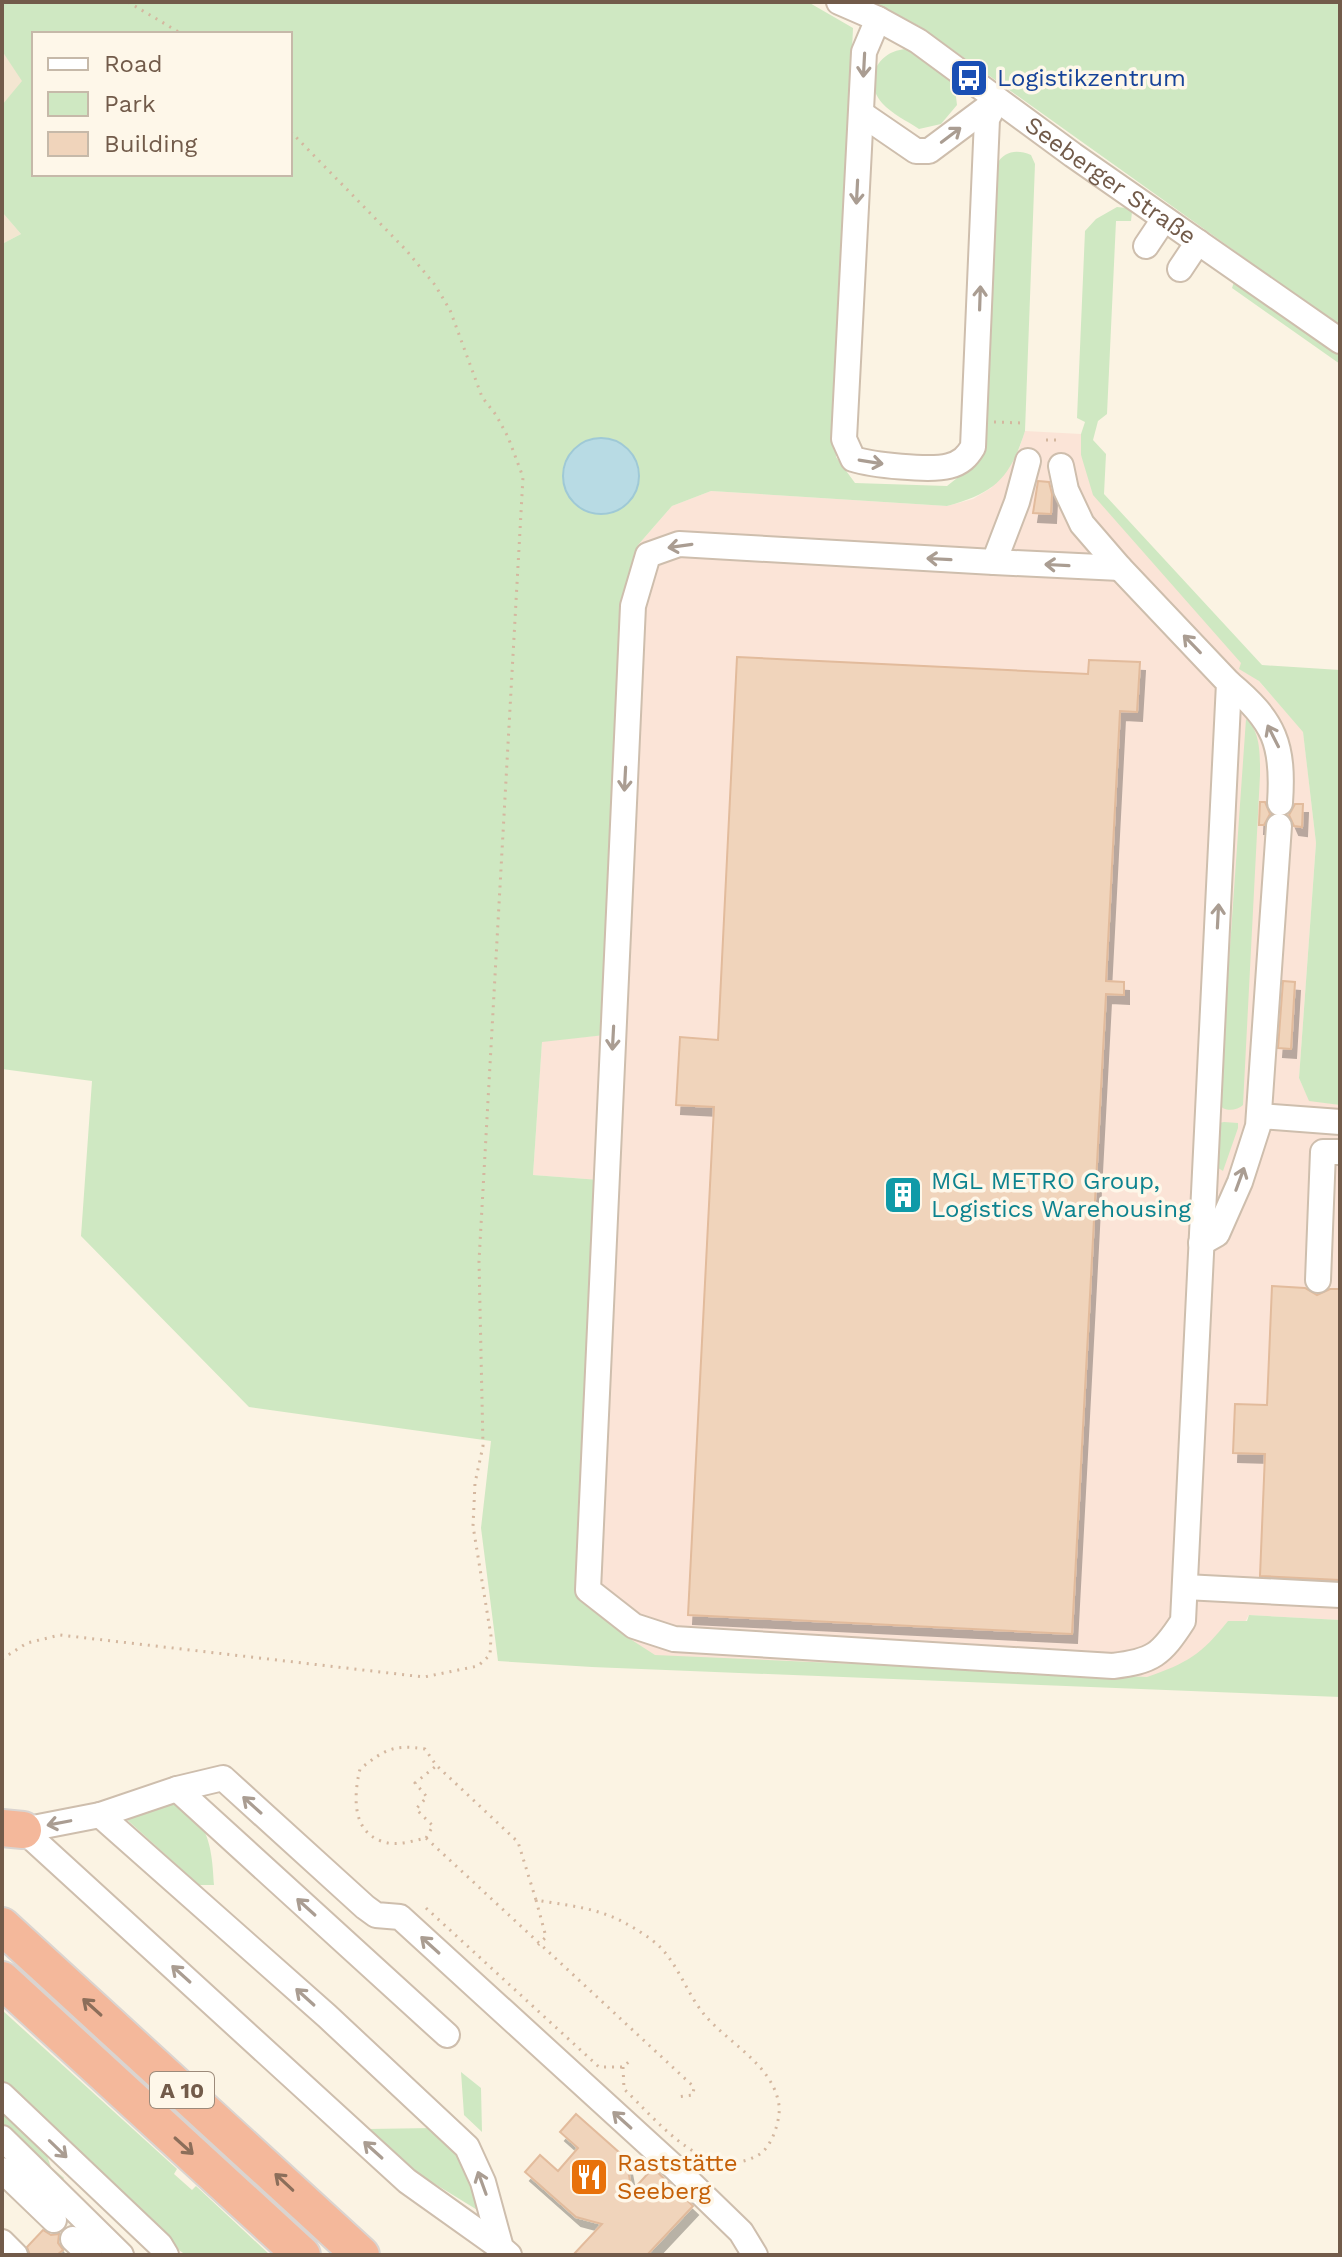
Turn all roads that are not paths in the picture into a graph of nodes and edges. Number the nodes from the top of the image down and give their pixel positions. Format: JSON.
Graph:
{"nodes":[{"id":1,"x":839,"y":2,"type":"edge"},
{"id":2,"x":878,"y":19,"type":"junction"},
{"id":3,"x":997,"y":100,"type":"junction"},
{"id":4,"x":862,"y":114,"type":"junction"},
{"id":5,"x":1164,"y":219,"type":"junction"},
{"id":6,"x":1198,"y":242,"type":"junction"},
{"id":7,"x":1146,"y":246,"type":"dead end"},
{"id":8,"x":1180,"y":269,"type":"dead end"},
{"id":9,"x":1340,"y":341,"type":"edge"},
{"id":10,"x":1028,"y":461,"type":"dead end"},
{"id":11,"x":1061,"y":466,"type":"dead end"},
{"id":12,"x":994,"y":562,"type":"junction"},
{"id":13,"x":1120,"y":568,"type":"junction"},
{"id":14,"x":1229,"y":683,"type":"junction"},
{"id":15,"x":1259,"y":1116,"type":"junction"},
{"id":16,"x":1340,"y":1122,"type":"edge"},
{"id":17,"x":1340,"y":1152,"type":"edge"},
{"id":18,"x":1201,"y":1243,"type":"junction"},
{"id":19,"x":1318,"y":1280,"type":"dead end"},
{"id":20,"x":1185,"y":1587,"type":"junction"},
{"id":21,"x":1340,"y":1595,"type":"edge"},
{"id":22,"x":177,"y":1789,"type":"junction"},
{"id":23,"x":100,"y":1815,"type":"junction"},
{"id":24,"x":13,"y":1829,"type":"edge"},
{"id":25,"x":2,"y":1926,"type":"edge"},
{"id":26,"x":2,"y":1980,"type":"edge"},
{"id":27,"x":447,"y":2035,"type":"dead end"},
{"id":28,"x":2,"y":2095,"type":"edge"},
{"id":29,"x":2,"y":2138,"type":"edge"},
{"id":30,"x":2,"y":2170,"type":"edge"},
{"id":31,"x":54,"y":2220,"type":"dead end"},
{"id":32,"x":2,"y":2242,"type":"edge"},
{"id":33,"x":99,"y":2251,"type":"edge"},
{"id":34,"x":505,"y":2251,"type":"edge"},
{"id":35,"x":15,"y":2255,"type":"edge"},
{"id":36,"x":166,"y":2255,"type":"edge"},
{"id":37,"x":302,"y":2255,"type":"edge"},
{"id":38,"x":361,"y":2255,"type":"edge"},
{"id":39,"x":755,"y":2255,"type":"edge"}],
"edges":[{"from":1,"to":2,"type":"street","name":"Seeberger Straße"},
{"from":2,"to":3,"type":"street","name":"Seeberger Straße"},
{"from":2,"to":4,"type":"street","one_way":true},
{"from":4,"to":3,"type":"street","one_way":true},
{"from":4,"to":3,"type":"street","one_way":true},
{"from":3,"to":5,"type":"street","name":"Seeberger Straße"},
{"from":5,"to":6,"type":"street","name":"Seeberger Straße"},
{"from":5,"to":7,"type":"street"},
{"from":6,"to":8,"type":"street"},
{"from":6,"to":9,"type":"street","name":"Seeberger Straße"},
{"from":10,"to":12,"type":"street"},
{"from":11,"to":13,"type":"street"},
{"from":13,"to":12,"type":"street","one_way":true},
{"from":12,"to":20,"type":"street","one_way":true},
{"from":14,"to":13,"type":"street","one_way":true},
{"from":15,"to":14,"type":"street","one_way":true},
{"from":18,"to":14,"type":"street","one_way":true},
{"from":15,"to":16,"type":"street"},
{"from":18,"to":15,"type":"street","one_way":true},
{"from":17,"to":19,"type":"street"},
{"from":18,"to":20,"type":"street"},
{"from":20,"to":21,"type":"street"},
{"from":22,"to":23,"type":"street"},
{"from":27,"to":22,"type":"street","one_way":true},
{"from":39,"to":22,"type":"street","one_way":true},
{"from":23,"to":24,"type":"street","one_way":true},
{"from":34,"to":23,"type":"street","one_way":true},
{"from":34,"to":24,"type":"street","one_way":true},
{"from":38,"to":25,"type":"highway","number":"A 10","one_way":true},
{"from":26,"to":37,"type":"highway","number":"A 10","one_way":true},
{"from":28,"to":36,"type":"street","one_way":true},
{"from":29,"to":33,"type":"street"},
{"from":30,"to":31,"type":"street"},
{"from":32,"to":35,"type":"street"}]}
